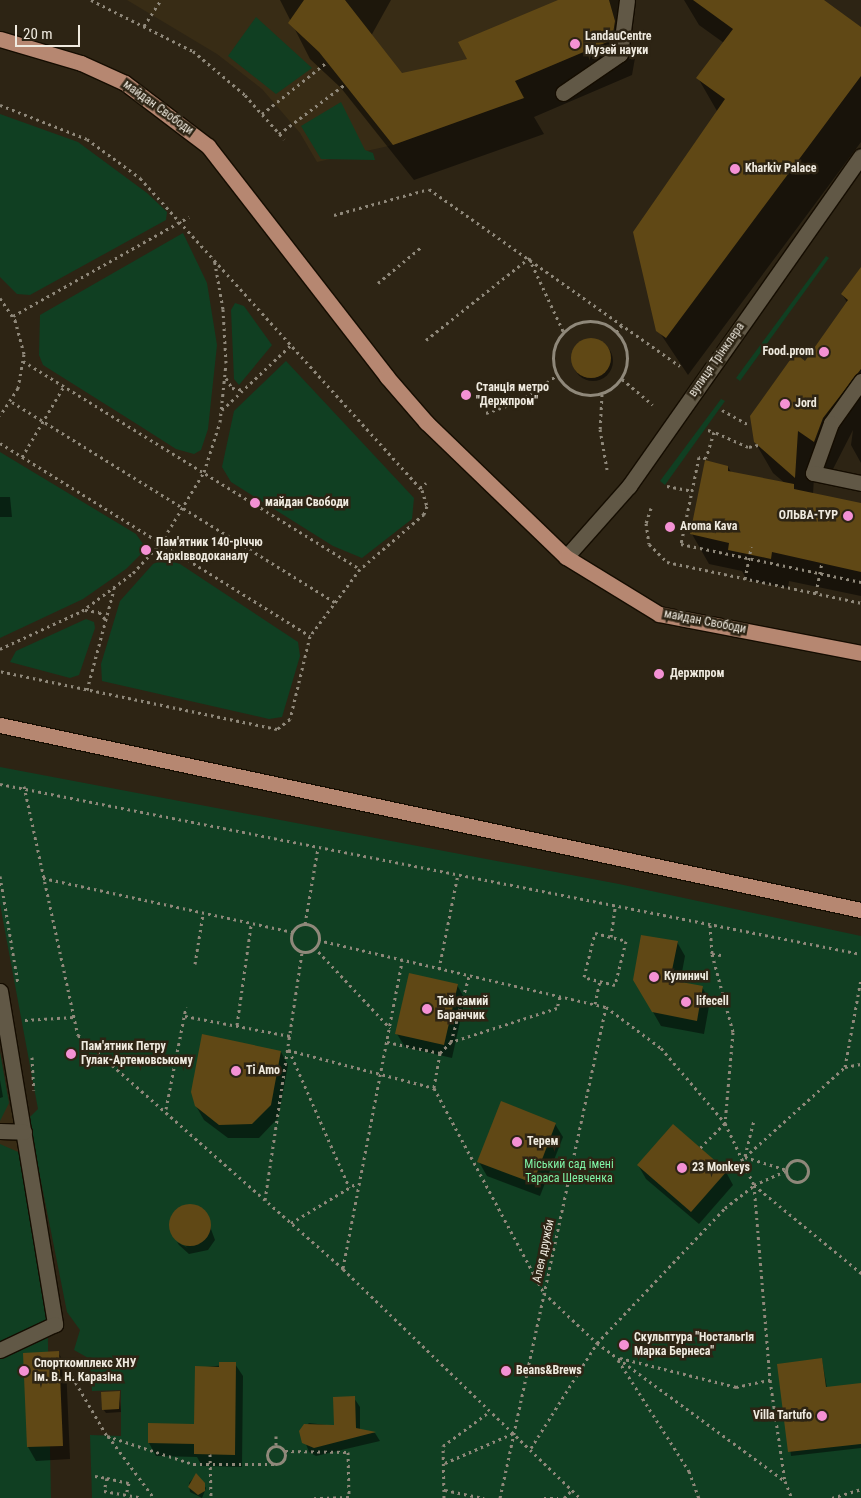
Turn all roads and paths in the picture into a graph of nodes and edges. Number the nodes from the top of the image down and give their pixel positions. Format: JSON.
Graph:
{"nodes":[{"id":1,"x":91,"y":0,"type":"edge"},
{"id":2,"x":161,"y":0,"type":"edge"},
{"id":3,"x":627,"y":0,"type":"edge"},
{"id":4,"x":144,"y":26,"type":"junction"},
{"id":5,"x":0,"y":39,"type":"edge"},
{"id":6,"x":327,"y":62,"type":"dead end"},
{"id":7,"x":344,"y":85,"type":"dead end"},
{"id":8,"x":563,"y":93,"type":"dead end"},
{"id":9,"x":0,"y":105,"type":"edge"},
{"id":10,"x":262,"y":114,"type":"junction"},
{"id":11,"x":279,"y":134,"type":"junction"},
{"id":12,"x":284,"y":139,"type":"dead end"},
{"id":13,"x":861,"y":156,"type":"edge"},
{"id":14,"x":334,"y":215,"type":"dead end"},
{"id":15,"x":189,"y":217,"type":"dead end"},
{"id":16,"x":182,"y":222,"type":"junction"},
{"id":17,"x":420,"y":248,"type":"dead end"},
{"id":18,"x":213,"y":256,"type":"junction"},
{"id":19,"x":529,"y":258,"type":"junction"},
{"id":20,"x":378,"y":283,"type":"dead end"},
{"id":21,"x":0,"y":298,"type":"edge"},
{"id":22,"x":12,"y":316,"type":"junction"},
{"id":23,"x":624,"y":324,"type":"junction"},
{"id":24,"x":616,"y":332,"type":"junction"},
{"id":25,"x":564,"y":333,"type":"junction"},
{"id":26,"x":426,"y":340,"type":"dead end"},
{"id":27,"x":292,"y":344,"type":"junction"},
{"id":28,"x":23,"y":360,"type":"junction"},
{"id":29,"x":680,"y":366,"type":"dead end"},
{"id":30,"x":225,"y":375,"type":"junction"},
{"id":31,"x":556,"y":376,"type":"junction"},
{"id":32,"x":622,"y":379,"type":"junction"},
{"id":33,"x":861,"y":381,"type":"edge"},
{"id":34,"x":64,"y":386,"type":"junction"},
{"id":35,"x":244,"y":390,"type":"junction"},
{"id":36,"x":602,"y":394,"type":"junction"},
{"id":37,"x":12,"y":402,"type":"junction"},
{"id":38,"x":653,"y":405,"type":"dead end"},
{"id":39,"x":722,"y":410,"type":"dead end"},
{"id":40,"x":221,"y":411,"type":"junction"},
{"id":41,"x":486,"y":413,"type":"dead end"},
{"id":42,"x":0,"y":416,"type":"edge"},
{"id":43,"x":43,"y":421,"type":"junction"},
{"id":44,"x":749,"y":425,"type":"dead end"},
{"id":45,"x":708,"y":430,"type":"dead end"},
{"id":46,"x":714,"y":432,"type":"junction"},
{"id":47,"x":0,"y":443,"type":"edge"},
{"id":48,"x":758,"y":445,"type":"dead end"},
{"id":49,"x":22,"y":457,"type":"junction"},
{"id":50,"x":607,"y":469,"type":"dead end"},
{"id":51,"x":204,"y":472,"type":"junction"},
{"id":52,"x":426,"y":482,"type":"dead end"},
{"id":53,"x":861,"y":483,"type":"edge"},
{"id":54,"x":667,"y":486,"type":"dead end"},
{"id":55,"x":420,"y":488,"type":"junction"},
{"id":56,"x":692,"y":491,"type":"junction"},
{"id":57,"x":690,"y":500,"type":"junction"},
{"id":58,"x":697,"y":501,"type":"dead end"},
{"id":59,"x":183,"y":508,"type":"junction"},
{"id":60,"x":651,"y":508,"type":"dead end"},
{"id":61,"x":161,"y":543,"type":"junction"},
{"id":62,"x":751,"y":547,"type":"dead end"},
{"id":63,"x":566,"y":558,"type":"junction"},
{"id":64,"x":749,"y":559,"type":"junction"},
{"id":65,"x":822,"y":563,"type":"dead end"},
{"id":66,"x":360,"y":569,"type":"junction"},
{"id":67,"x":820,"y":573,"type":"junction"},
{"id":68,"x":745,"y":579,"type":"junction"},
{"id":69,"x":861,"y":582,"type":"edge"},
{"id":70,"x":115,"y":588,"type":"junction"},
{"id":71,"x":816,"y":593,"type":"junction"},
{"id":72,"x":336,"y":602,"type":"junction"},
{"id":73,"x":861,"y":602,"type":"edge"},
{"id":74,"x":82,"y":611,"type":"junction"},
{"id":75,"x":106,"y":620,"type":"junction"},
{"id":76,"x":310,"y":636,"type":"junction"},
{"id":77,"x":0,"y":649,"type":"edge"},
{"id":78,"x":861,"y":653,"type":"edge"},
{"id":79,"x":0,"y":671,"type":"edge"},
{"id":80,"x":87,"y":690,"type":"junction"},
{"id":81,"x":0,"y":725,"type":"edge"},
{"id":82,"x":285,"y":725,"type":"junction"},
{"id":83,"x":287,"y":730,"type":"dead end"},
{"id":84,"x":0,"y":784,"type":"edge"},
{"id":85,"x":24,"y":786,"type":"junction"},
{"id":86,"x":318,"y":848,"type":"junction"},
{"id":87,"x":458,"y":874,"type":"junction"},
{"id":88,"x":0,"y":876,"type":"edge"},
{"id":89,"x":43,"y":878,"type":"junction"},
{"id":90,"x":615,"y":908,"type":"junction"},
{"id":91,"x":861,"y":910,"type":"edge"},
{"id":92,"x":203,"y":914,"type":"junction"},
{"id":93,"x":305,"y":924,"type":"junction"},
{"id":94,"x":250,"y":925,"type":"junction"},
{"id":95,"x":710,"y":925,"type":"junction"},
{"id":96,"x":292,"y":932,"type":"junction"},
{"id":97,"x":611,"y":937,"type":"junction"},
{"id":98,"x":318,"y":940,"type":"junction"},
{"id":99,"x":314,"y":947,"type":"junction"},
{"id":100,"x":302,"y":951,"type":"junction"},
{"id":101,"x":712,"y":954,"type":"junction"},
{"id":102,"x":861,"y":954,"type":"edge"},
{"id":103,"x":721,"y":955,"type":"dead end"},
{"id":104,"x":402,"y":961,"type":"junction"},
{"id":105,"x":194,"y":964,"type":"dead end"},
{"id":106,"x":439,"y":969,"type":"junction"},
{"id":107,"x":469,"y":976,"type":"junction"},
{"id":108,"x":861,"y":979,"type":"edge"},
{"id":109,"x":600,"y":981,"type":"junction"},
{"id":110,"x":0,"y":991,"type":"edge"},
{"id":111,"x":20,"y":993,"type":"dead end"},
{"id":112,"x":560,"y":997,"type":"junction"},
{"id":113,"x":594,"y":1004,"type":"junction"},
{"id":114,"x":186,"y":1007,"type":"dead end"},
{"id":115,"x":606,"y":1007,"type":"junction"},
{"id":116,"x":23,"y":1012,"type":"dead end"},
{"id":117,"x":186,"y":1016,"type":"junction"},
{"id":118,"x":74,"y":1017,"type":"junction"},
{"id":119,"x":237,"y":1025,"type":"junction"},
{"id":120,"x":391,"y":1028,"type":"junction"},
{"id":121,"x":290,"y":1036,"type":"junction"},
{"id":122,"x":387,"y":1042,"type":"junction"},
{"id":123,"x":450,"y":1042,"type":"junction"},
{"id":124,"x":288,"y":1050,"type":"junction"},
{"id":125,"x":440,"y":1053,"type":"junction"},
{"id":126,"x":861,"y":1064,"type":"edge"},
{"id":127,"x":845,"y":1067,"type":"junction"},
{"id":128,"x":380,"y":1074,"type":"junction"},
{"id":129,"x":434,"y":1088,"type":"junction"},
{"id":130,"x":166,"y":1108,"type":"junction"},
{"id":131,"x":754,"y":1121,"type":"dead end"},
{"id":132,"x":725,"y":1123,"type":"junction"},
{"id":133,"x":0,"y":1131,"type":"edge"},
{"id":134,"x":24,"y":1132,"type":"junction"},
{"id":135,"x":700,"y":1148,"type":"dead end"},
{"id":136,"x":745,"y":1157,"type":"junction"},
{"id":137,"x":786,"y":1170,"type":"junction"},
{"id":138,"x":357,"y":1183,"type":"junction"},
{"id":139,"x":754,"y":1184,"type":"junction"},
{"id":140,"x":349,"y":1188,"type":"junction"},
{"id":141,"x":265,"y":1200,"type":"junction"},
{"id":142,"x":291,"y":1223,"type":"junction"},
{"id":143,"x":343,"y":1268,"type":"junction"},
{"id":144,"x":861,"y":1273,"type":"edge"},
{"id":145,"x":544,"y":1293,"type":"junction"},
{"id":146,"x":597,"y":1343,"type":"junction"},
{"id":147,"x":0,"y":1350,"type":"edge"},
{"id":148,"x":617,"y":1358,"type":"junction"},
{"id":149,"x":69,"y":1371,"type":"dead end"},
{"id":150,"x":770,"y":1380,"type":"junction"},
{"id":151,"x":489,"y":1412,"type":"junction"},
{"id":152,"x":514,"y":1433,"type":"junction"},
{"id":153,"x":107,"y":1436,"type":"junction"},
{"id":154,"x":276,"y":1436,"type":"dead end"},
{"id":155,"x":276,"y":1446,"type":"junction"},
{"id":156,"x":531,"y":1448,"type":"junction"},
{"id":157,"x":285,"y":1451,"type":"junction"},
{"id":158,"x":210,"y":1454,"type":"dead end"},
{"id":159,"x":445,"y":1463,"type":"junction"},
{"id":160,"x":210,"y":1464,"type":"junction"},
{"id":161,"x":274,"y":1464,"type":"junction"},
{"id":162,"x":95,"y":1476,"type":"dead end"},
{"id":163,"x":107,"y":1478,"type":"junction"},
{"id":164,"x":785,"y":1481,"type":"junction"},
{"id":165,"x":861,"y":1489,"type":"edge"},
{"id":166,"x":445,"y":1490,"type":"junction"},
{"id":167,"x":572,"y":1490,"type":"junction"},
{"id":168,"x":126,"y":1495,"type":"junction"},
{"id":169,"x":142,"y":1498,"type":"edge"},
{"id":170,"x":154,"y":1498,"type":"edge"},
{"id":171,"x":211,"y":1498,"type":"edge"},
{"id":172,"x":313,"y":1498,"type":"edge"},
{"id":173,"x":444,"y":1498,"type":"edge"},
{"id":174,"x":484,"y":1498,"type":"edge"},
{"id":175,"x":500,"y":1498,"type":"edge"},
{"id":176,"x":544,"y":1498,"type":"edge"},
{"id":177,"x":558,"y":1498,"type":"edge"},
{"id":178,"x":564,"y":1498,"type":"edge"},
{"id":179,"x":580,"y":1498,"type":"edge"},
{"id":180,"x":699,"y":1498,"type":"edge"},
{"id":181,"x":792,"y":1498,"type":"edge"},
{"id":182,"x":832,"y":1498,"type":"edge"}],
"edges":[{"from":1,"to":4,"type":"path"},
{"from":2,"to":4,"type":"path"},
{"from":3,"to":8,"type":"street"},
{"from":4,"to":10,"type":"path"},
{"from":5,"to":63,"type":"main road","name":"майдан Свободи"},
{"from":6,"to":10,"type":"path"},
{"from":7,"to":11,"type":"path"},
{"from":9,"to":16,"type":"path"},
{"from":10,"to":11,"type":"path"},
{"from":11,"to":12,"type":"path"},
{"from":13,"to":63,"type":"street","name":"вулиця Трінклера"},
{"from":14,"to":19,"type":"path"},
{"from":15,"to":16,"type":"path"},
{"from":16,"to":18,"type":"path"},
{"from":16,"to":22,"type":"path"},
{"from":17,"to":20,"type":"path"},
{"from":18,"to":27,"type":"path"},
{"from":18,"to":30,"type":"path"},
{"from":19,"to":23,"type":"path"},
{"from":19,"to":25,"type":"path"},
{"from":19,"to":26,"type":"path"},
{"from":21,"to":22,"type":"path"},
{"from":22,"to":28,"type":"path"},
{"from":23,"to":24,"type":"path"},
{"from":23,"to":29,"type":"path"},
{"from":24,"to":25,"type":"path"},
{"from":24,"to":32,"type":"path"},
{"from":25,"to":31,"type":"path"},
{"from":27,"to":35,"type":"path"},
{"from":27,"to":55,"type":"path"},
{"from":28,"to":34,"type":"path"},
{"from":28,"to":37,"type":"path"},
{"from":30,"to":35,"type":"path"},
{"from":30,"to":40,"type":"path"},
{"from":31,"to":36,"type":"path"},
{"from":31,"to":41,"type":"path"},
{"from":32,"to":36,"type":"path"},
{"from":32,"to":38,"type":"path"},
{"from":33,"to":53,"type":"street"},
{"from":34,"to":43,"type":"path"},
{"from":34,"to":51,"type":"path"},
{"from":35,"to":40,"type":"path"},
{"from":36,"to":50,"type":"path"},
{"from":37,"to":42,"type":"path"},
{"from":37,"to":43,"type":"path"},
{"from":39,"to":44,"type":"path"},
{"from":40,"to":51,"type":"path"},
{"from":43,"to":49,"type":"path"},
{"from":43,"to":59,"type":"path"},
{"from":45,"to":46,"type":"path"},
{"from":46,"to":48,"type":"path"},
{"from":46,"to":56,"type":"path"},
{"from":47,"to":49,"type":"path"},
{"from":49,"to":61,"type":"path"},
{"from":51,"to":59,"type":"path"},
{"from":51,"to":66,"type":"path"},
{"from":52,"to":55,"type":"path"},
{"from":54,"to":56,"type":"path"},
{"from":55,"to":66,"type":"path"},
{"from":56,"to":57,"type":"path"},
{"from":57,"to":58,"type":"path"},
{"from":57,"to":64,"type":"path"},
{"from":59,"to":61,"type":"path"},
{"from":59,"to":72,"type":"path"},
{"from":60,"to":68,"type":"path"},
{"from":61,"to":70,"type":"path"},
{"from":61,"to":76,"type":"path"},
{"from":62,"to":64,"type":"path"},
{"from":63,"to":78,"type":"main road","name":"майдан Свободи"},
{"from":64,"to":67,"type":"path"},
{"from":64,"to":68,"type":"path"},
{"from":65,"to":67,"type":"path"},
{"from":66,"to":72,"type":"path"},
{"from":67,"to":69,"type":"path"},
{"from":67,"to":71,"type":"path"},
{"from":68,"to":71,"type":"path"},
{"from":70,"to":74,"type":"path"},
{"from":70,"to":75,"type":"path"},
{"from":71,"to":73,"type":"path"},
{"from":72,"to":76,"type":"path"},
{"from":74,"to":75,"type":"path"},
{"from":74,"to":77,"type":"path"},
{"from":75,"to":80,"type":"path"},
{"from":76,"to":82,"type":"path"},
{"from":79,"to":80,"type":"path"},
{"from":80,"to":82,"type":"path"},
{"from":81,"to":91,"type":"main road"},
{"from":82,"to":83,"type":"path"},
{"from":84,"to":85,"type":"path"},
{"from":85,"to":86,"type":"path"},
{"from":85,"to":89,"type":"path"},
{"from":86,"to":87,"type":"path"},
{"from":86,"to":93,"type":"path"},
{"from":87,"to":90,"type":"path"},
{"from":87,"to":106,"type":"path"},
{"from":88,"to":111,"type":"path"},
{"from":89,"to":92,"type":"path"},
{"from":89,"to":118,"type":"path"},
{"from":90,"to":95,"type":"path"},
{"from":90,"to":97,"type":"path"},
{"from":92,"to":94,"type":"path"},
{"from":92,"to":105,"type":"path"},
{"from":93,"to":96,"type":"path"},
{"from":93,"to":98,"type":"path"},
{"from":94,"to":96,"type":"path"},
{"from":94,"to":119,"type":"path"},
{"from":95,"to":101,"type":"path"},
{"from":95,"to":102,"type":"path"},
{"from":96,"to":100,"type":"path"},
{"from":97,"to":109,"type":"path"},
{"from":97,"to":109,"type":"path"},
{"from":98,"to":99,"type":"path"},
{"from":98,"to":104,"type":"path"},
{"from":99,"to":100,"type":"path"},
{"from":99,"to":120,"type":"path"},
{"from":100,"to":121,"type":"path"},
{"from":101,"to":103,"type":"path"},
{"from":101,"to":132,"type":"path"},
{"from":104,"to":106,"type":"path"},
{"from":104,"to":120,"type":"path"},
{"from":106,"to":107,"type":"path"},
{"from":107,"to":112,"type":"path"},
{"from":107,"to":123,"type":"path"},
{"from":108,"to":127,"type":"path"},
{"from":109,"to":113,"type":"path"},
{"from":110,"to":134,"type":"street"},
{"from":112,"to":113,"type":"path"},
{"from":112,"to":123,"type":"path"},
{"from":113,"to":115,"type":"path"},
{"from":114,"to":117,"type":"path"},
{"from":115,"to":132,"type":"path"},
{"from":115,"to":145,"type":"path","name":"Алея дружби"},
{"from":116,"to":118,"type":"path"},
{"from":117,"to":119,"type":"path"},
{"from":117,"to":130,"type":"path"},
{"from":118,"to":130,"type":"path"},
{"from":119,"to":121,"type":"path"},
{"from":120,"to":122,"type":"path"},
{"from":121,"to":124,"type":"path"},
{"from":122,"to":125,"type":"path"},
{"from":122,"to":128,"type":"path"},
{"from":123,"to":125,"type":"path"},
{"from":124,"to":128,"type":"path"},
{"from":124,"to":140,"type":"path"},
{"from":124,"to":141,"type":"path"},
{"from":125,"to":129,"type":"path"},
{"from":126,"to":127,"type":"path"},
{"from":127,"to":136,"type":"path"},
{"from":128,"to":129,"type":"path"},
{"from":128,"to":138,"type":"path"},
{"from":129,"to":145,"type":"path"},
{"from":130,"to":141,"type":"path"},
{"from":131,"to":136,"type":"path"},
{"from":132,"to":135,"type":"path"},
{"from":132,"to":136,"type":"path"},
{"from":133,"to":134,"type":"street"},
{"from":134,"to":147,"type":"street"},
{"from":136,"to":137,"type":"path"},
{"from":136,"to":139,"type":"path"},
{"from":137,"to":137,"type":"path"},
{"from":137,"to":139,"type":"path"},
{"from":138,"to":140,"type":"path"},
{"from":138,"to":143,"type":"path"},
{"from":139,"to":144,"type":"path"},
{"from":139,"to":146,"type":"path"},
{"from":139,"to":150,"type":"path"},
{"from":140,"to":142,"type":"path"},
{"from":141,"to":142,"type":"path"},
{"from":142,"to":143,"type":"path"},
{"from":143,"to":151,"type":"path"},
{"from":145,"to":146,"type":"path"},
{"from":145,"to":152,"type":"path","name":"Алея дружби"},
{"from":146,"to":148,"type":"path"},
{"from":146,"to":156,"type":"path"},
{"from":148,"to":150,"type":"path"},
{"from":148,"to":164,"type":"path"},
{"from":148,"to":180,"type":"path"},
{"from":149,"to":153,"type":"path"},
{"from":150,"to":164,"type":"path"},
{"from":151,"to":152,"type":"path"},
{"from":151,"to":159,"type":"path"},
{"from":152,"to":156,"type":"path"},
{"from":152,"to":159,"type":"path"},
{"from":152,"to":175,"type":"path","name":"Алея дружби"},
{"from":153,"to":160,"type":"path"},
{"from":153,"to":170,"type":"path"},
{"from":154,"to":155,"type":"path"},
{"from":155,"to":157,"type":"path"},
{"from":155,"to":161,"type":"path"},
{"from":156,"to":167,"type":"path"},
{"from":157,"to":161,"type":"path"},
{"from":157,"to":172,"type":"path"},
{"from":158,"to":160,"type":"path"},
{"from":159,"to":166,"type":"path"},
{"from":160,"to":161,"type":"path"},
{"from":160,"to":171,"type":"path"},
{"from":162,"to":163,"type":"path"},
{"from":163,"to":168,"type":"path"},
{"from":163,"to":168,"type":"path"},
{"from":164,"to":181,"type":"path"},
{"from":165,"to":182,"type":"path"},
{"from":166,"to":173,"type":"path"},
{"from":166,"to":174,"type":"path"},
{"from":167,"to":178,"type":"path"},
{"from":167,"to":179,"type":"path"},
{"from":168,"to":169,"type":"path"},
{"from":176,"to":177,"type":"path"}]}
